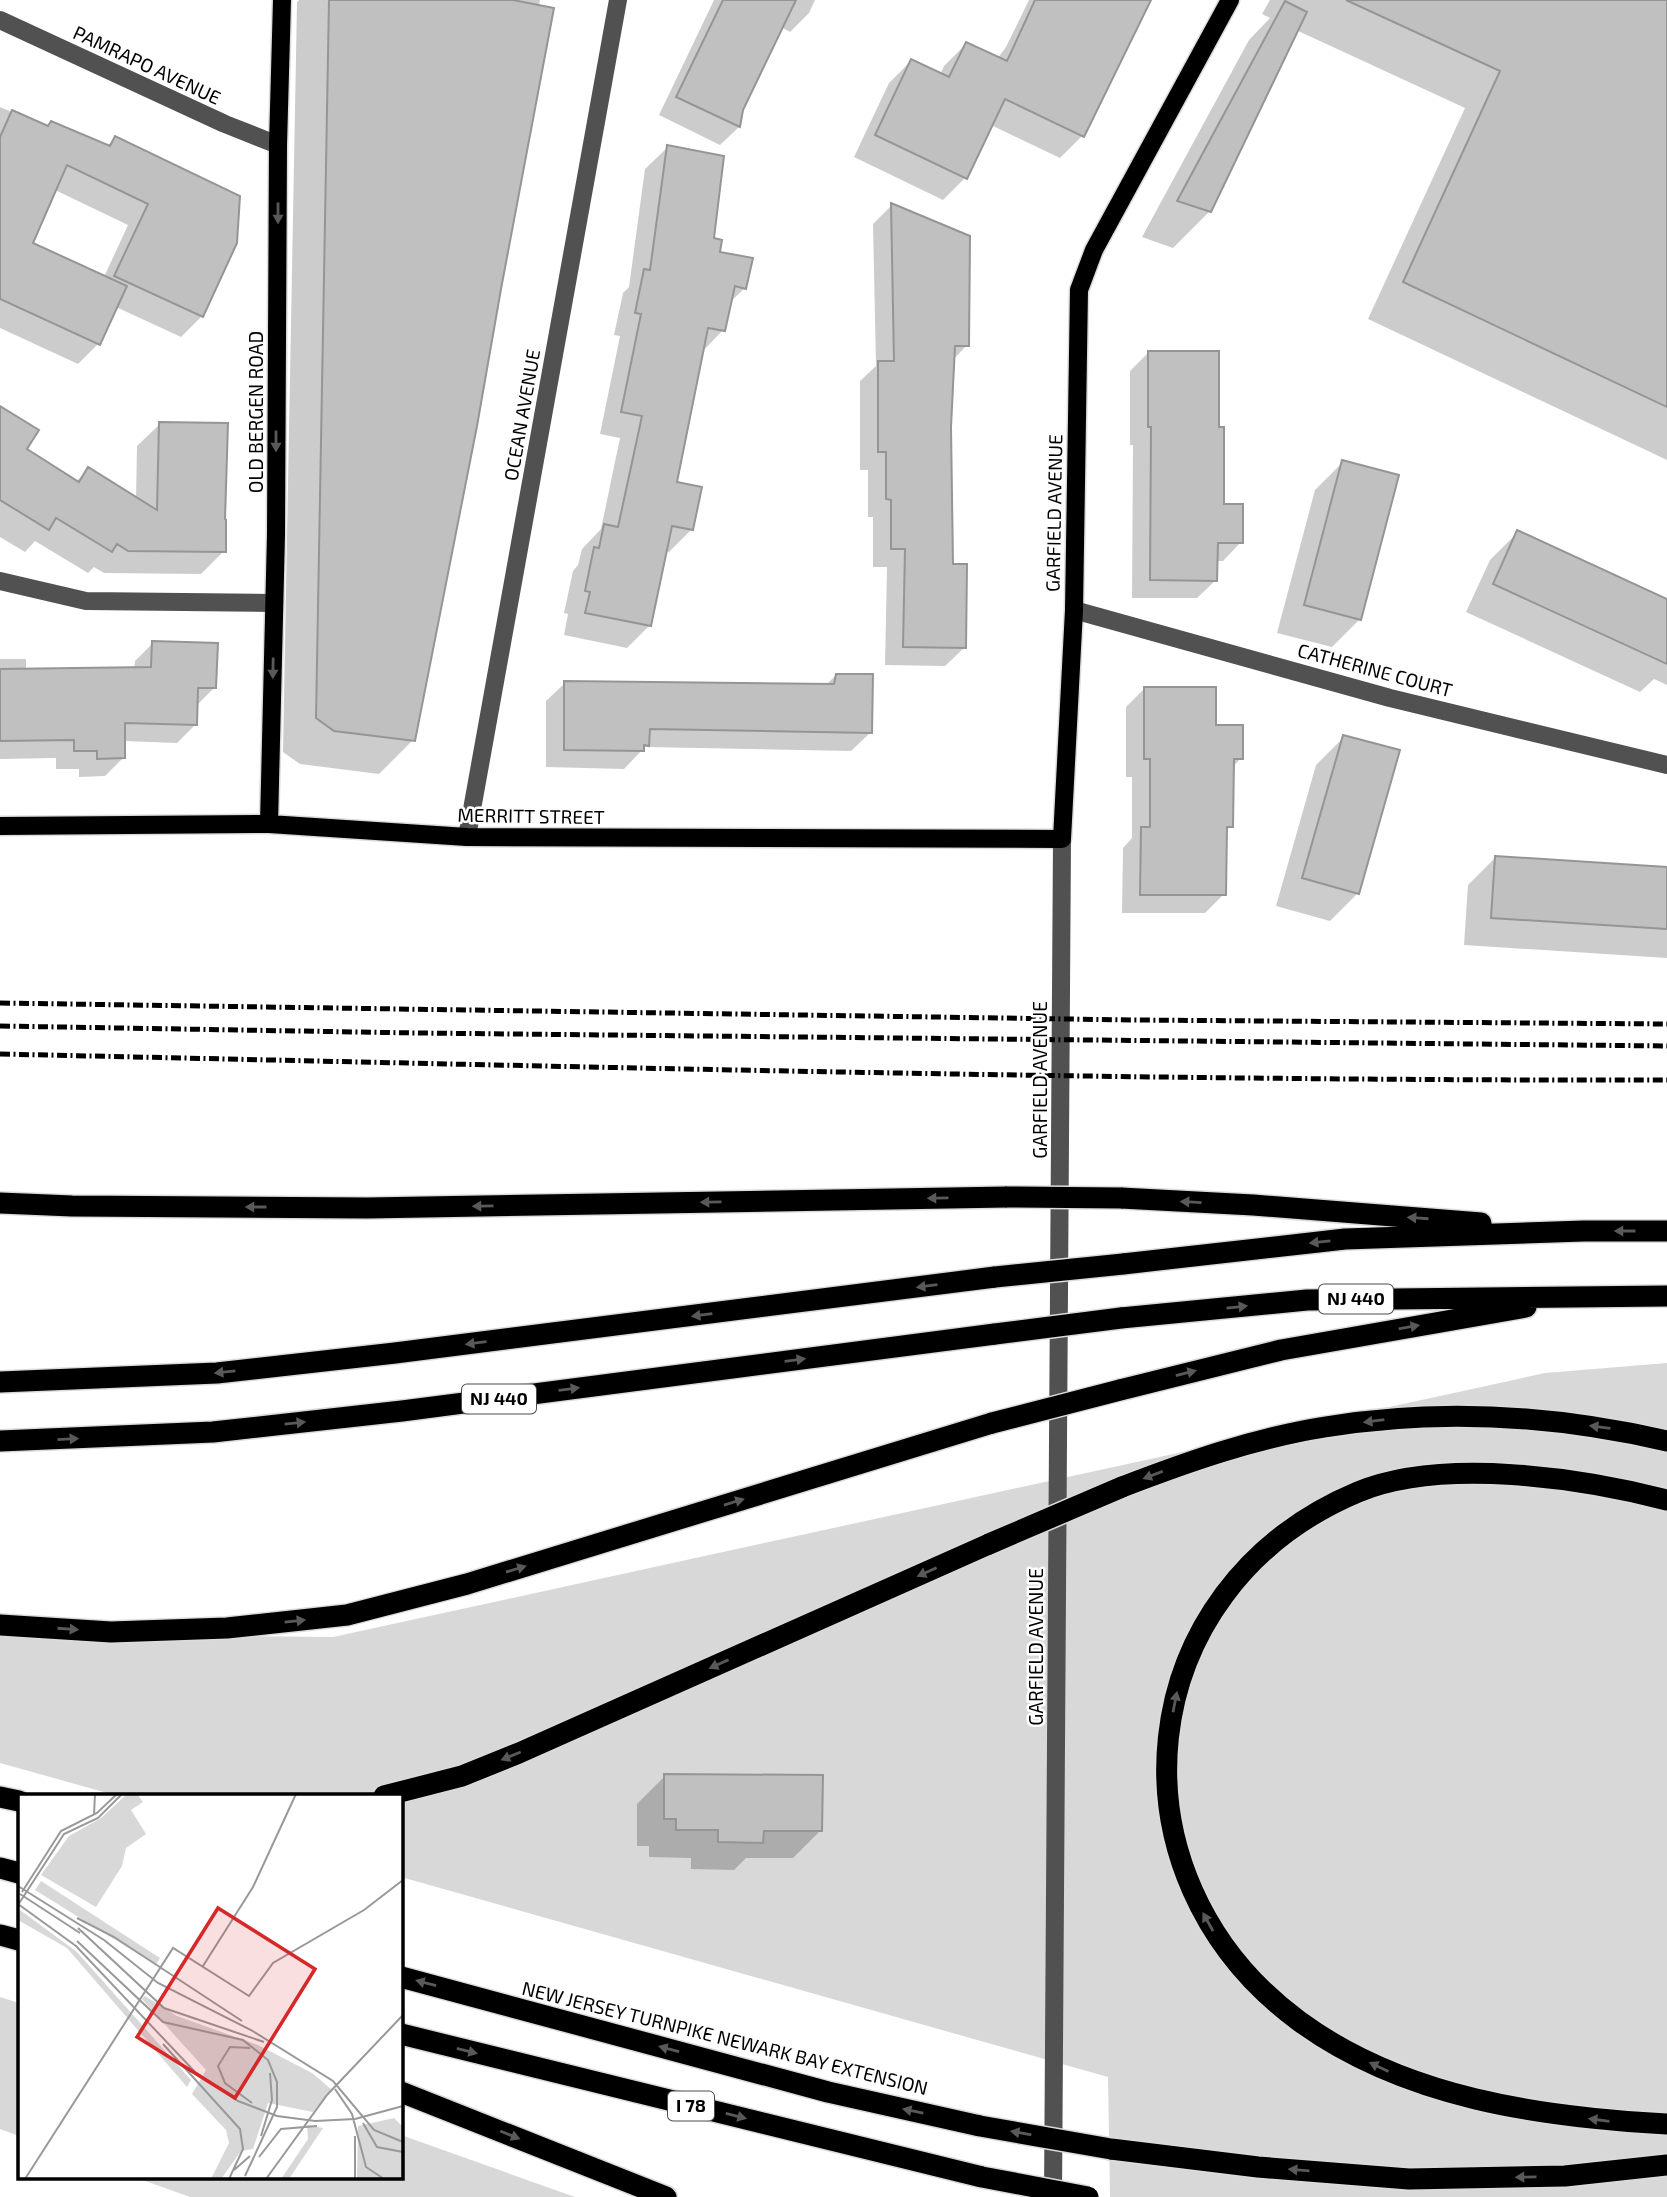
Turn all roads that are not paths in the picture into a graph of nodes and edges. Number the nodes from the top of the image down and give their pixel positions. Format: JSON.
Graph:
{"nodes":[{"id":1,"x":282,"y":0,"type":"edge"},
{"id":2,"x":618,"y":0,"type":"edge"},
{"id":3,"x":1230,"y":0,"type":"edge"},
{"id":4,"x":0,"y":20,"type":"edge"},
{"id":5,"x":278,"y":145,"type":"junction"},
{"id":6,"x":0,"y":581,"type":"edge"},
{"id":7,"x":274,"y":603,"type":"junction"},
{"id":8,"x":1074,"y":610,"type":"junction"},
{"id":9,"x":1667,"y":765,"type":"edge"},
{"id":10,"x":269,"y":824,"type":"junction"},
{"id":11,"x":0,"y":826,"type":"edge"},
{"id":12,"x":467,"y":838,"type":"junction"},
{"id":13,"x":1062,"y":839,"type":"junction"},
{"id":14,"x":0,"y":1203,"type":"edge"},
{"id":15,"x":1584,"y":1231,"type":"junction"},
{"id":16,"x":1667,"y":1231,"type":"edge"},
{"id":17,"x":1593,"y":1296,"type":"junction"},
{"id":18,"x":1667,"y":1296,"type":"edge"},
{"id":19,"x":0,"y":1382,"type":"edge"},
{"id":20,"x":0,"y":1441,"type":"edge"},
{"id":21,"x":1667,"y":1441,"type":"edge"},
{"id":22,"x":1667,"y":1500,"type":"edge"},
{"id":23,"x":0,"y":1625,"type":"edge"},
{"id":24,"x":392,"y":1794,"type":"edge"},
{"id":25,"x":0,"y":1797,"type":"edge"},
{"id":26,"x":18,"y":1801,"type":"edge"},
{"id":27,"x":0,"y":1868,"type":"edge"},
{"id":28,"x":18,"y":1873,"type":"edge"},
{"id":29,"x":0,"y":1935,"type":"edge"},
{"id":30,"x":18,"y":1940,"type":"edge"},
{"id":31,"x":402,"y":1977,"type":"edge"},
{"id":32,"x":402,"y":2034,"type":"edge"},
{"id":33,"x":402,"y":2092,"type":"edge"},
{"id":34,"x":1667,"y":2124,"type":"edge"},
{"id":35,"x":1667,"y":2165,"type":"edge"},
{"id":36,"x":666,"y":2197,"type":"edge"},
{"id":37,"x":1054,"y":2197,"type":"edge"},
{"id":38,"x":1088,"y":2197,"type":"edge"}],
"edges":[{"from":1,"to":5,"type":"main road","name":"OLD BERGEN ROAD"},
{"from":2,"to":12,"type":"street","name":"OCEAN AVENUE"},
{"from":3,"to":8,"type":"main road","name":"GARFIELD AVENUE"},
{"from":4,"to":5,"type":"street","name":"PAMRAPO AVENUE"},
{"from":5,"to":7,"type":"main road","name":"OLD BERGEN ROAD","one_way":true},
{"from":6,"to":7,"type":"street"},
{"from":7,"to":10,"type":"main road","name":"OLD BERGEN ROAD","one_way":true},
{"from":8,"to":9,"type":"street","name":"CATHERINE COURT"},
{"from":8,"to":13,"type":"main road","name":"GARFIELD AVENUE"},
{"from":10,"to":11,"type":"main road","name":"MERRITT STREET"},
{"from":10,"to":12,"type":"main road","name":"MERRITT STREET"},
{"from":12,"to":13,"type":"main road","name":"MERRITT STREET"},
{"from":13,"to":37,"type":"street","name":"GARFIELD AVENUE"},
{"from":15,"to":14,"type":"highway","one_way":true,"bridge":true},
{"from":16,"to":15,"type":"highway","one_way":true},
{"from":15,"to":19,"type":"highway","one_way":true,"bridge":true},
{"from":17,"to":18,"type":"highway","number":"NJ 440"},
{"from":20,"to":17,"type":"highway","number":"NJ 440","one_way":true,"bridge":true},
{"from":23,"to":17,"type":"highway","one_way":true,"bridge":true},
{"from":21,"to":24,"type":"highway","one_way":true,"bridge":true},
{"from":34,"to":22,"type":"highway","one_way":true},
{"from":25,"to":26,"type":"highway"},
{"from":27,"to":28,"type":"highway"},
{"from":29,"to":30,"type":"highway"},
{"from":35,"to":31,"type":"highway","name":"NEW JERSEY TURNPIKE NEWARK BAY EXTENSION","one_way":true,"bridge":true},
{"from":32,"to":38,"type":"highway","number":"I 78","one_way":true,"bridge":true},
{"from":33,"to":36,"type":"highway","one_way":true}]}
